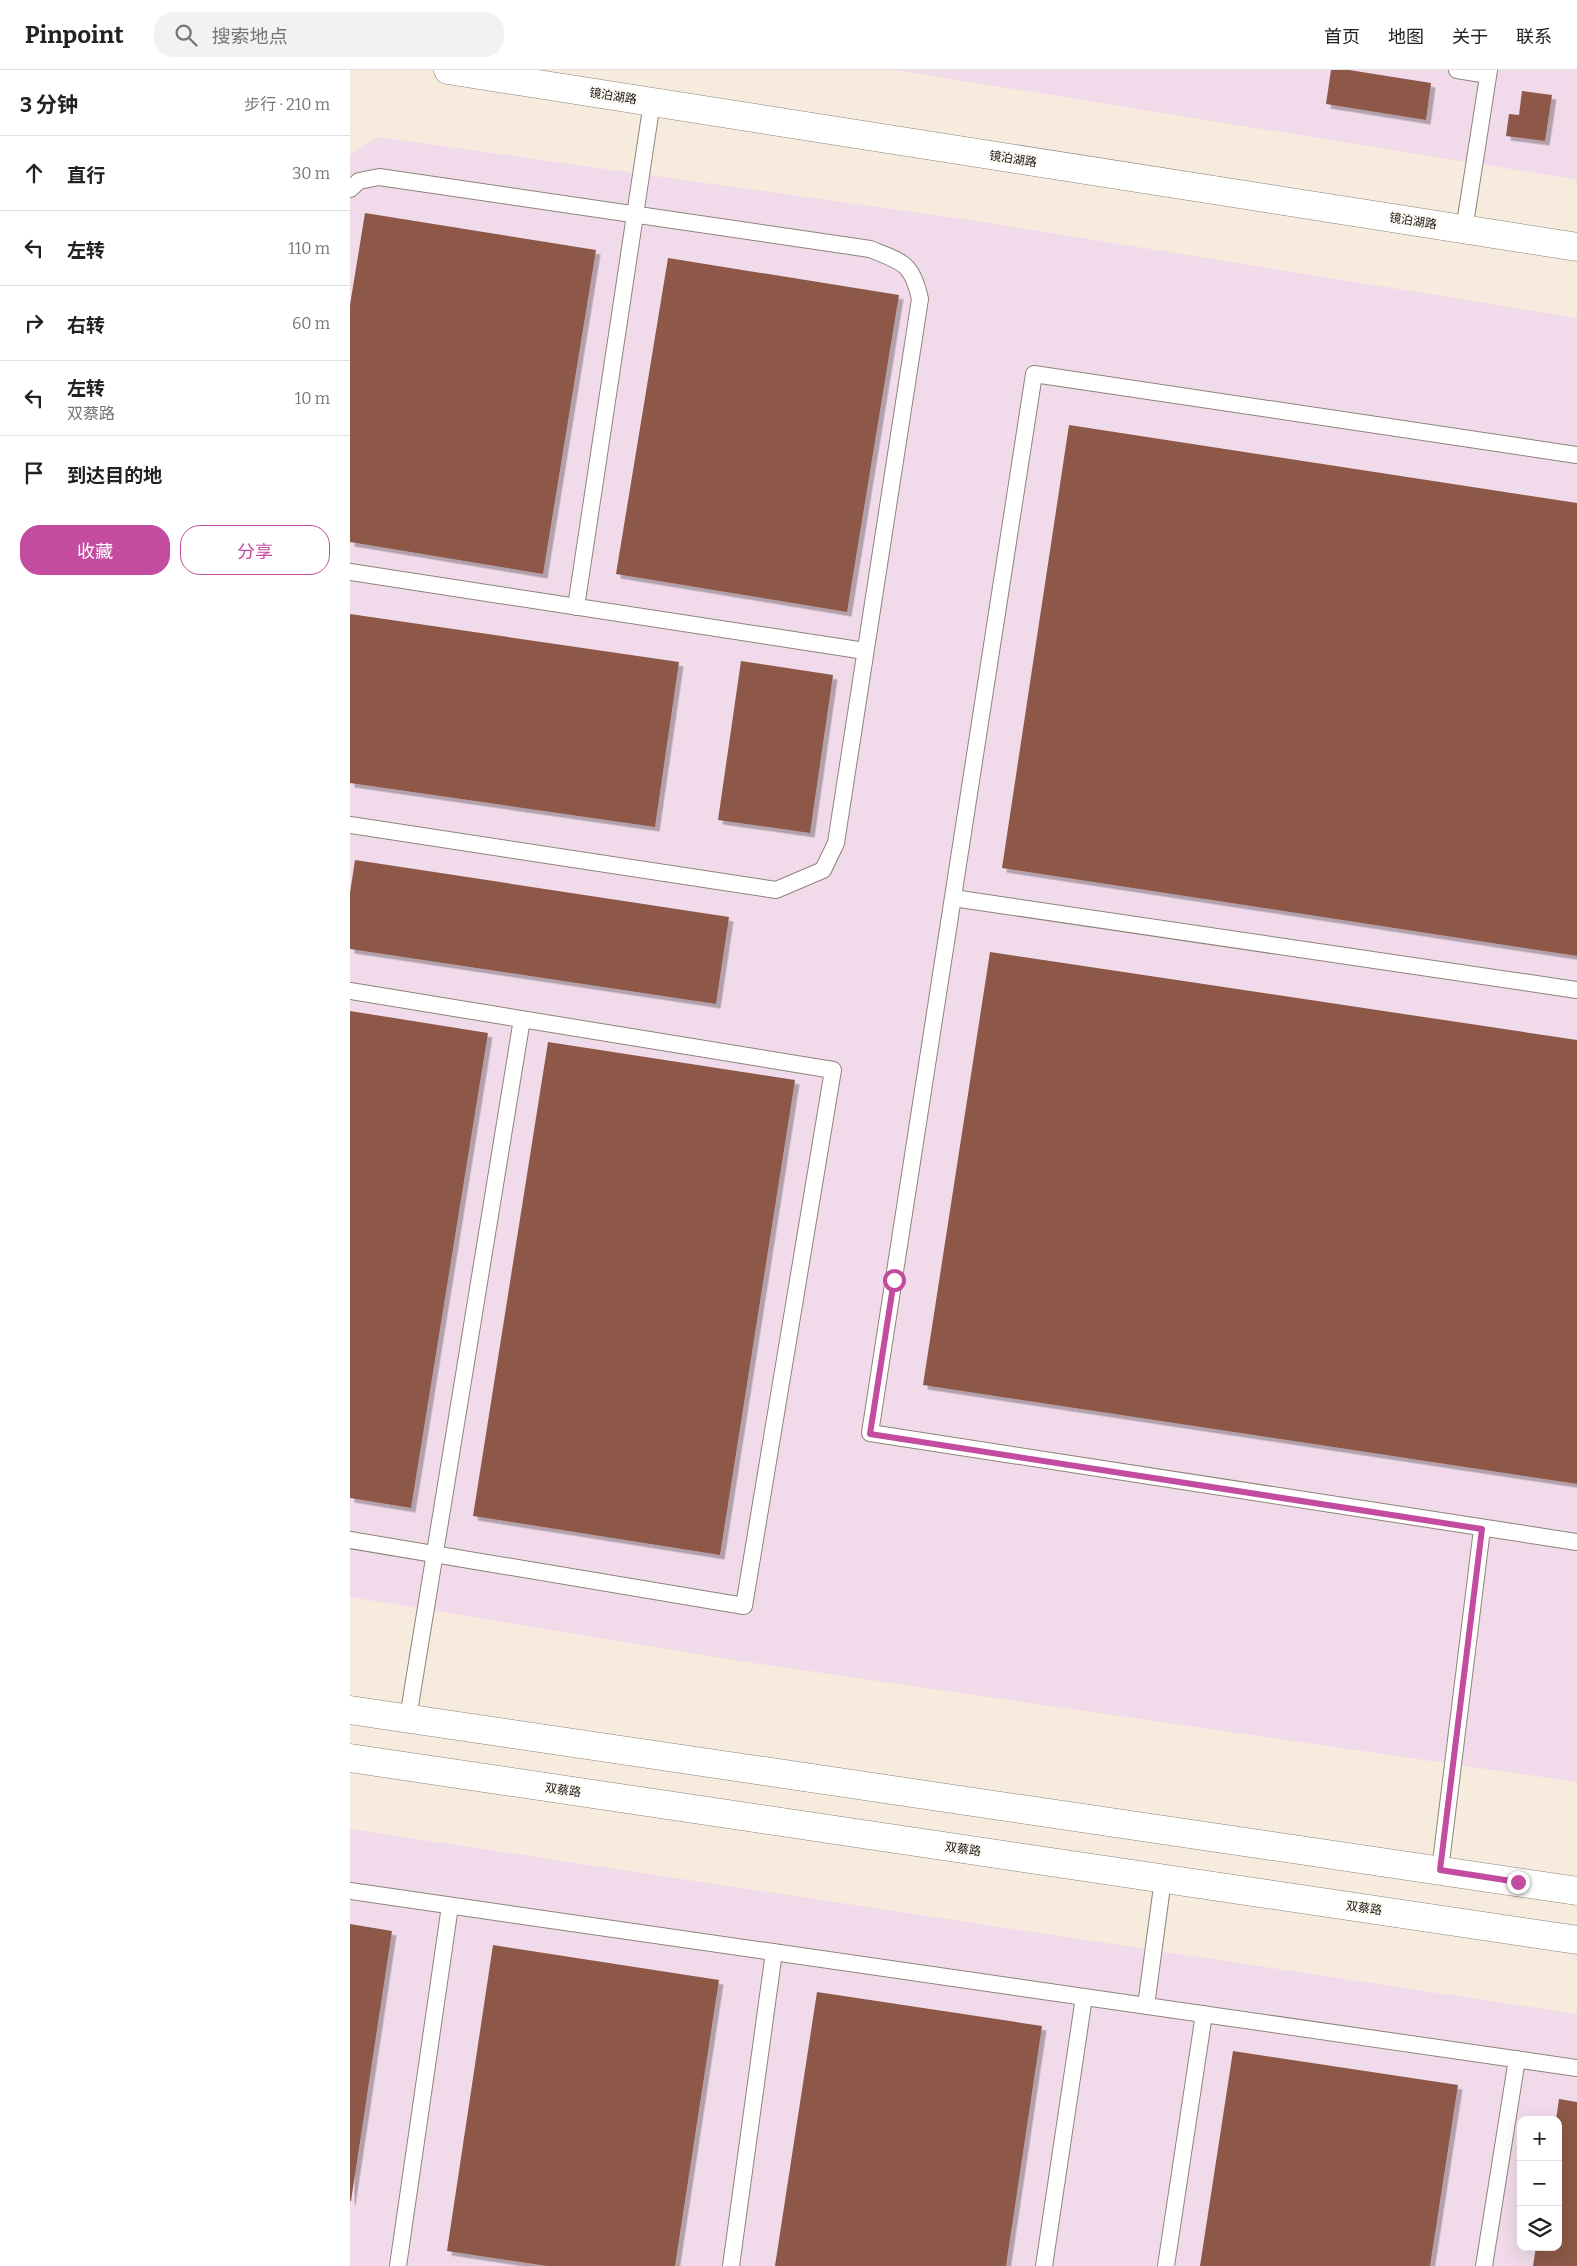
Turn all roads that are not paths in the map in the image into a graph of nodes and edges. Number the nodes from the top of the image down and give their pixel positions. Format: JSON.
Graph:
{"nodes":[{"id":1,"x":448,"y":70,"type":"edge"},
{"id":2,"x":1457,"y":70,"type":"edge"},
{"id":3,"x":1488,"y":72,"type":"edge"},
{"id":4,"x":652,"y":102,"type":"junction"},
{"id":5,"x":350,"y":189,"type":"edge"},
{"id":6,"x":635,"y":214,"type":"junction"},
{"id":7,"x":1464,"y":230,"type":"junction"},
{"id":8,"x":1577,"y":247,"type":"edge"},
{"id":9,"x":1577,"y":455,"type":"edge"},
{"id":10,"x":350,"y":572,"type":"edge"},
{"id":11,"x":576,"y":607,"type":"junction"},
{"id":12,"x":866,"y":651,"type":"junction"},
{"id":13,"x":350,"y":825,"type":"edge"},
{"id":14,"x":953,"y":898,"type":"junction"},
{"id":15,"x":1577,"y":990,"type":"edge"},
{"id":16,"x":350,"y":991,"type":"edge"},
{"id":17,"x":522,"y":1019,"type":"junction"},
{"id":18,"x":1482,"y":1529,"type":"junction"},
{"id":19,"x":350,"y":1540,"type":"edge"},
{"id":20,"x":1577,"y":1542,"type":"edge"},
{"id":21,"x":435,"y":1553,"type":"junction"},
{"id":22,"x":350,"y":1710,"type":"edge"},
{"id":23,"x":408,"y":1718,"type":"junction"},
{"id":24,"x":350,"y":1758,"type":"edge"},
{"id":25,"x":1440,"y":1870,"type":"junction"},
{"id":26,"x":1163,"y":1879,"type":"junction"},
{"id":27,"x":350,"y":1891,"type":"edge"},
{"id":28,"x":1577,"y":1891,"type":"edge"},
{"id":29,"x":450,"y":1906,"type":"junction"},
{"id":30,"x":1577,"y":1940,"type":"edge"},
{"id":31,"x":774,"y":1952,"type":"junction"},
{"id":32,"x":1084,"y":1997,"type":"junction"},
{"id":33,"x":1146,"y":2006,"type":"junction"},
{"id":34,"x":1204,"y":2014,"type":"junction"},
{"id":35,"x":1517,"y":2060,"type":"junction"},
{"id":36,"x":1577,"y":2068,"type":"edge"},
{"id":37,"x":398,"y":2266,"type":"edge"},
{"id":38,"x":731,"y":2266,"type":"edge"},
{"id":39,"x":1044,"y":2266,"type":"edge"},
{"id":40,"x":1166,"y":2266,"type":"edge"},
{"id":41,"x":1484,"y":2266,"type":"edge"}],
"edges":[{"from":1,"to":4,"type":"street","name":"镜泊湖路"},
{"from":2,"to":3,"type":"lane"},
{"from":3,"to":7,"type":"lane"},
{"from":4,"to":6,"type":"lane"},
{"from":4,"to":7,"type":"street","name":"镜泊湖路"},
{"from":5,"to":6,"type":"lane"},
{"from":6,"to":11,"type":"lane"},
{"from":6,"to":12,"type":"lane"},
{"from":7,"to":8,"type":"street","name":"镜泊湖路"},
{"from":9,"to":14,"type":"lane"},
{"from":10,"to":11,"type":"lane"},
{"from":11,"to":12,"type":"lane"},
{"from":12,"to":13,"type":"lane"},
{"from":14,"to":15,"type":"lane"},
{"from":14,"to":18,"type":"lane"},
{"from":16,"to":17,"type":"lane"},
{"from":17,"to":21,"type":"lane"},
{"from":17,"to":21,"type":"lane"},
{"from":18,"to":20,"type":"lane"},
{"from":18,"to":25,"type":"lane"},
{"from":19,"to":21,"type":"lane"},
{"from":21,"to":23,"type":"lane"},
{"from":22,"to":23,"type":"street"},
{"from":23,"to":25,"type":"street"},
{"from":24,"to":26,"type":"street","name":"双蔡路"},
{"from":25,"to":28,"type":"street"},
{"from":26,"to":30,"type":"street","name":"双蔡路"},
{"from":26,"to":33,"type":"lane"},
{"from":27,"to":29,"type":"lane"},
{"from":29,"to":31,"type":"lane"},
{"from":29,"to":37,"type":"lane"},
{"from":31,"to":32,"type":"lane"},
{"from":31,"to":38,"type":"lane"},
{"from":32,"to":33,"type":"lane"},
{"from":32,"to":39,"type":"lane"},
{"from":33,"to":34,"type":"lane"},
{"from":34,"to":35,"type":"lane"},
{"from":34,"to":40,"type":"lane"},
{"from":35,"to":36,"type":"lane"},
{"from":35,"to":41,"type":"lane"}]}
